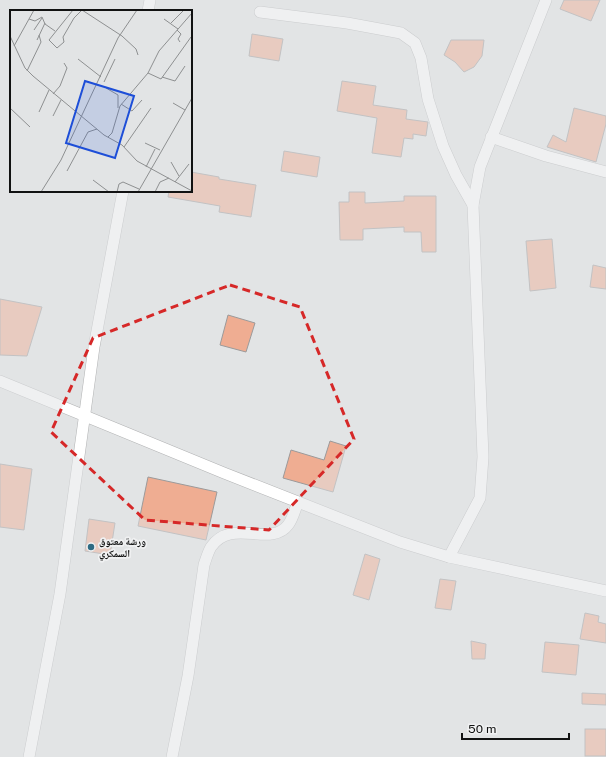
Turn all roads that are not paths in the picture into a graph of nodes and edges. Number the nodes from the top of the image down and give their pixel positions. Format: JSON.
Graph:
{"nodes":[{"id":1,"x":150,"y":0,"type":"edge"},
{"id":2,"x":546,"y":0,"type":"edge"},
{"id":3,"x":148,"y":10,"type":"edge"},
{"id":4,"x":260,"y":12,"type":"dead end"},
{"id":5,"x":491,"y":137,"type":"junction"},
{"id":6,"x":606,"y":172,"type":"edge"},
{"id":7,"x":123,"y":192,"type":"edge"},
{"id":8,"x":473,"y":205,"type":"junction"},
{"id":9,"x":0,"y":381,"type":"edge"},
{"id":10,"x":85,"y":416,"type":"junction"},
{"id":11,"x":298,"y":502,"type":"junction"},
{"id":12,"x":449,"y":557,"type":"junction"},
{"id":13,"x":606,"y":591,"type":"edge"},
{"id":14,"x":30,"y":757,"type":"edge"},
{"id":15,"x":172,"y":757,"type":"edge"}],
"edges":[{"from":1,"to":3,"type":"street"},
{"from":2,"to":5,"type":"street"},
{"from":4,"to":8,"type":"street"},
{"from":5,"to":6,"type":"street"},
{"from":5,"to":8,"type":"street"},
{"from":7,"to":10,"type":"street"},
{"from":8,"to":12,"type":"street"},
{"from":9,"to":10,"type":"street"},
{"from":10,"to":11,"type":"street"},
{"from":10,"to":14,"type":"street"},
{"from":11,"to":12,"type":"street"},
{"from":11,"to":15,"type":"street"},
{"from":12,"to":13,"type":"street"}]}
